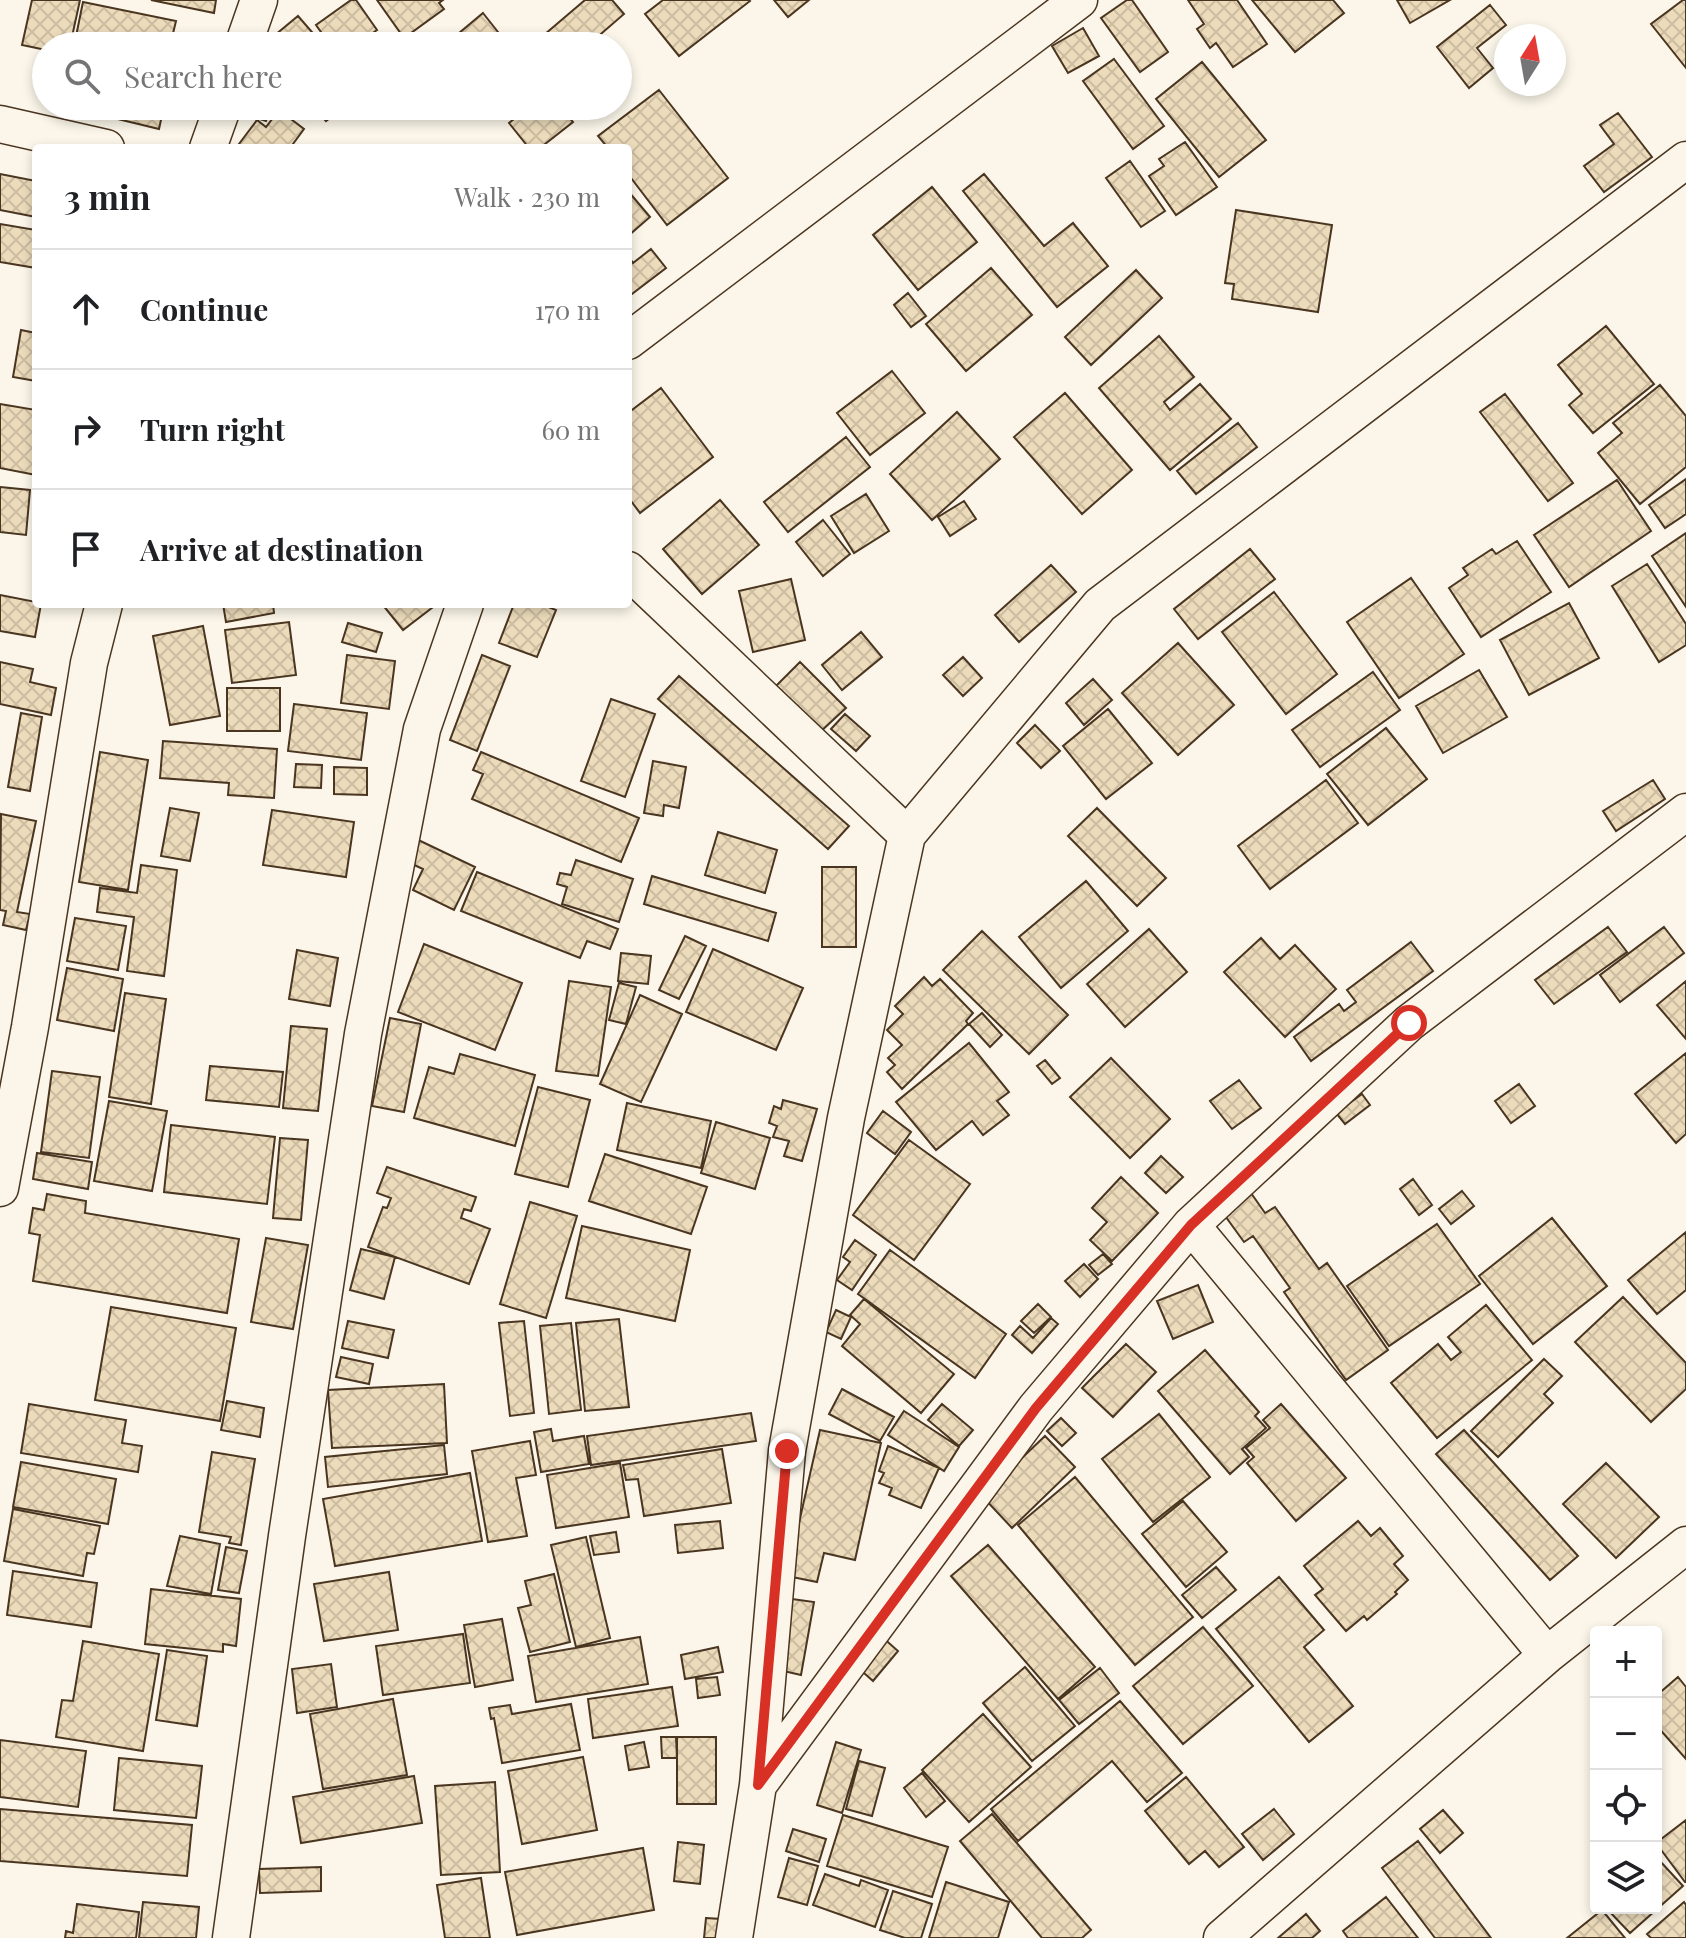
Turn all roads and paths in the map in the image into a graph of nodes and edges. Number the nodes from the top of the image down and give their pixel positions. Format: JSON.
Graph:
{"nodes":[{"id":1,"x":259,"y":0,"type":"edge"},
{"id":2,"x":1079,"y":0,"type":"edge"},
{"id":3,"x":248,"y":32,"type":"edge"},
{"id":4,"x":218,"y":120,"type":"edge"},
{"id":5,"x":0,"y":124,"type":"edge"},
{"id":6,"x":88,"y":144,"type":"edge"},
{"id":7,"x":209,"y":144,"type":"edge"},
{"id":8,"x":1686,"y":160,"type":"edge"},
{"id":9,"x":632,"y":338,"type":"edge"},
{"id":10,"x":632,"y":574,"type":"edge"},
{"id":11,"x":103,"y":608,"type":"edge"},
{"id":12,"x":464,"y":608,"type":"edge"},
{"id":13,"x":1686,"y":812,"type":"edge"},
{"id":14,"x":907,"y":835,"type":"junction"},
{"id":15,"x":0,"y":1188,"type":"edge"},
{"id":16,"x":1191,"y":1225,"type":"junction"},
{"id":17,"x":1686,"y":1545,"type":"edge"},
{"id":18,"x":1547,"y":1655,"type":"junction"},
{"id":19,"x":758,"y":1785,"type":"junction"},
{"id":20,"x":231,"y":1938,"type":"edge"},
{"id":21,"x":734,"y":1938,"type":"edge"},
{"id":22,"x":1222,"y":1938,"type":"edge"}],
"edges":[{"from":1,"to":3,"type":"street"},
{"from":2,"to":9,"type":"street"},
{"from":4,"to":7,"type":"street"},
{"from":5,"to":6,"type":"street"},
{"from":8,"to":14,"type":"street"},
{"from":10,"to":14,"type":"street"},
{"from":11,"to":15,"type":"street"},
{"from":12,"to":20,"type":"street"},
{"from":13,"to":16,"type":"street"},
{"from":14,"to":19,"type":"street"},
{"from":16,"to":18,"type":"street"},
{"from":16,"to":19,"type":"street"},
{"from":17,"to":18,"type":"street"},
{"from":18,"to":22,"type":"street"},
{"from":19,"to":21,"type":"street"}]}
